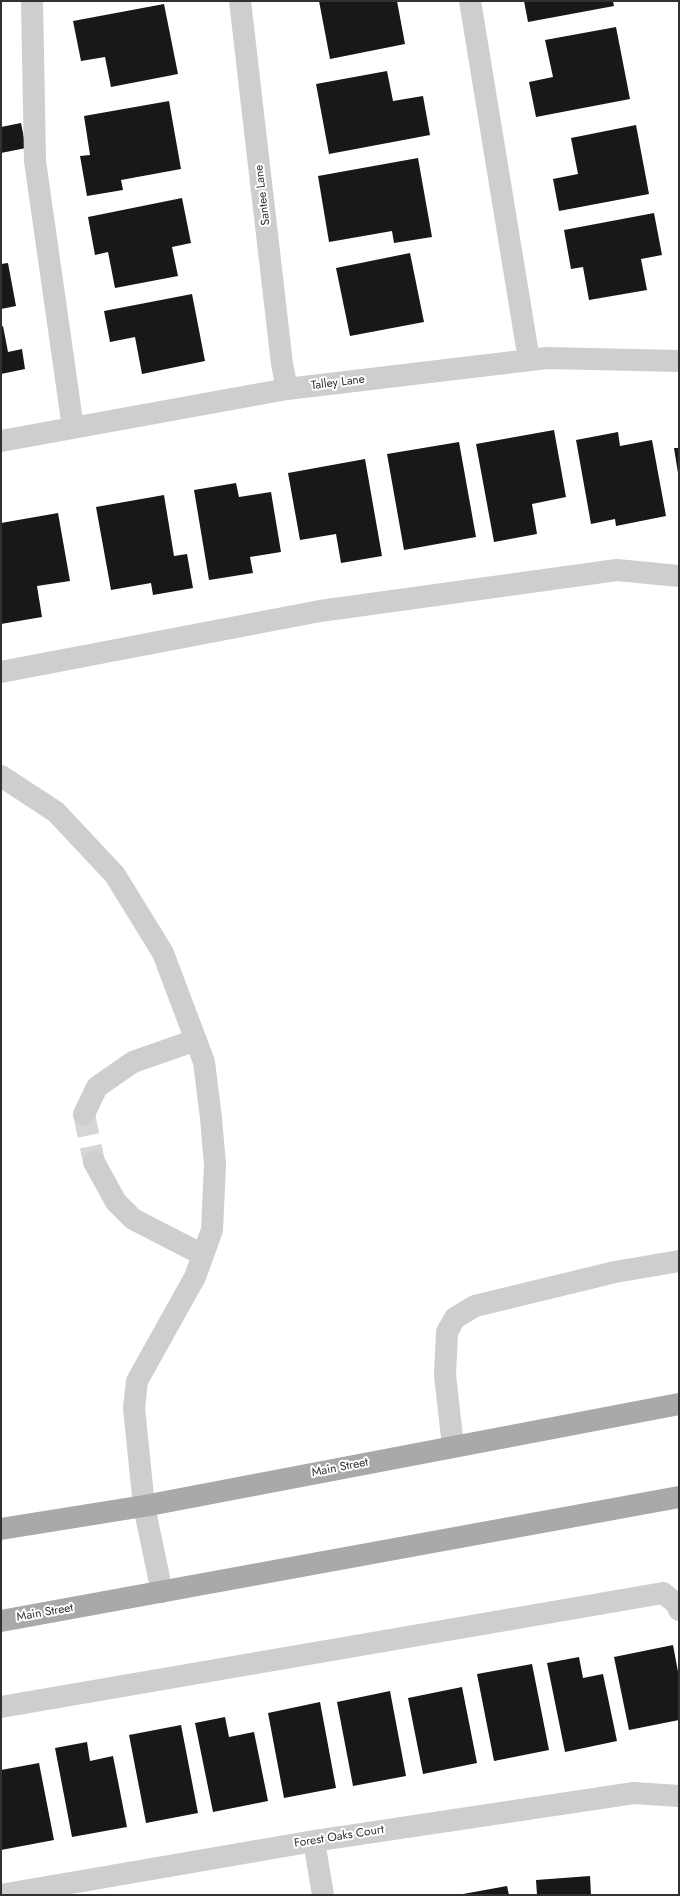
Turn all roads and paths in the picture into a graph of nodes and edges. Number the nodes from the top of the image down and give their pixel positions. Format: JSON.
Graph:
{"nodes":[{"id":1,"x":32,"y":1,"type":"edge"},
{"id":2,"x":240,"y":1,"type":"edge"},
{"id":3,"x":470,"y":1,"type":"edge"},
{"id":4,"x":528,"y":360,"type":"junction"},
{"id":5,"x":679,"y":361,"type":"edge"},
{"id":6,"x":287,"y":388,"type":"junction"},
{"id":7,"x":74,"y":428,"type":"junction"},
{"id":8,"x":1,"y":441,"type":"edge"},
{"id":9,"x":679,"y":576,"type":"edge"},
{"id":10,"x":1,"y":672,"type":"edge"},
{"id":11,"x":1,"y":776,"type":"edge"},
{"id":12,"x":196,"y":1040,"type":"junction"},
{"id":13,"x":84,"y":1114,"type":"tunnel mouth"},
{"id":14,"x":94,"y":1162,"type":"tunnel mouth"},
{"id":15,"x":203,"y":1256,"type":"junction"},
{"id":16,"x":679,"y":1261,"type":"edge"},
{"id":17,"x":679,"y":1404,"type":"edge"},
{"id":18,"x":454,"y":1446,"type":"junction"},
{"id":19,"x":679,"y":1497,"type":"edge"},
{"id":20,"x":144,"y":1506,"type":"junction"},
{"id":21,"x":1,"y":1529,"type":"edge"},
{"id":22,"x":162,"y":1592,"type":"junction"},
{"id":23,"x":679,"y":1610,"type":"edge"},
{"id":24,"x":1,"y":1621,"type":"edge"},
{"id":25,"x":1,"y":1707,"type":"edge"},
{"id":26,"x":679,"y":1796,"type":"edge"},
{"id":27,"x":314,"y":1841,"type":"junction"},
{"id":28,"x":1,"y":1895,"type":"edge"},
{"id":29,"x":323,"y":1895,"type":"edge"}],
"edges":[{"from":1,"to":7,"type":"street"},
{"from":2,"to":6,"type":"street","name":"Santee Lane"},
{"from":3,"to":4,"type":"street"},
{"from":4,"to":5,"type":"street","name":"Talley Lane"},
{"from":4,"to":6,"type":"street","name":"Talley Lane"},
{"from":6,"to":7,"type":"street","name":"Talley Lane"},
{"from":7,"to":8,"type":"street","name":"Talley Lane"},
{"from":9,"to":10,"type":"street"},
{"from":11,"to":12,"type":"street"},
{"from":12,"to":13,"type":"street"},
{"from":12,"to":15,"type":"street"},
{"from":14,"to":15,"type":"street"},
{"from":15,"to":20,"type":"street"},
{"from":16,"to":18,"type":"street"},
{"from":17,"to":18,"type":"main road","name":"Main Street"},
{"from":18,"to":20,"type":"main road","name":"Main Street"},
{"from":19,"to":22,"type":"main road","name":"Main Street"},
{"from":20,"to":21,"type":"main road","name":"Main Street"},
{"from":20,"to":22,"type":"street"},
{"from":22,"to":24,"type":"main road","name":"Main Street"},
{"from":23,"to":25,"type":"street"},
{"from":26,"to":27,"type":"street","name":"Forest Oaks Court"},
{"from":27,"to":28,"type":"street","name":"Forest Oaks Court"},
{"from":27,"to":29,"type":"street"}]}
